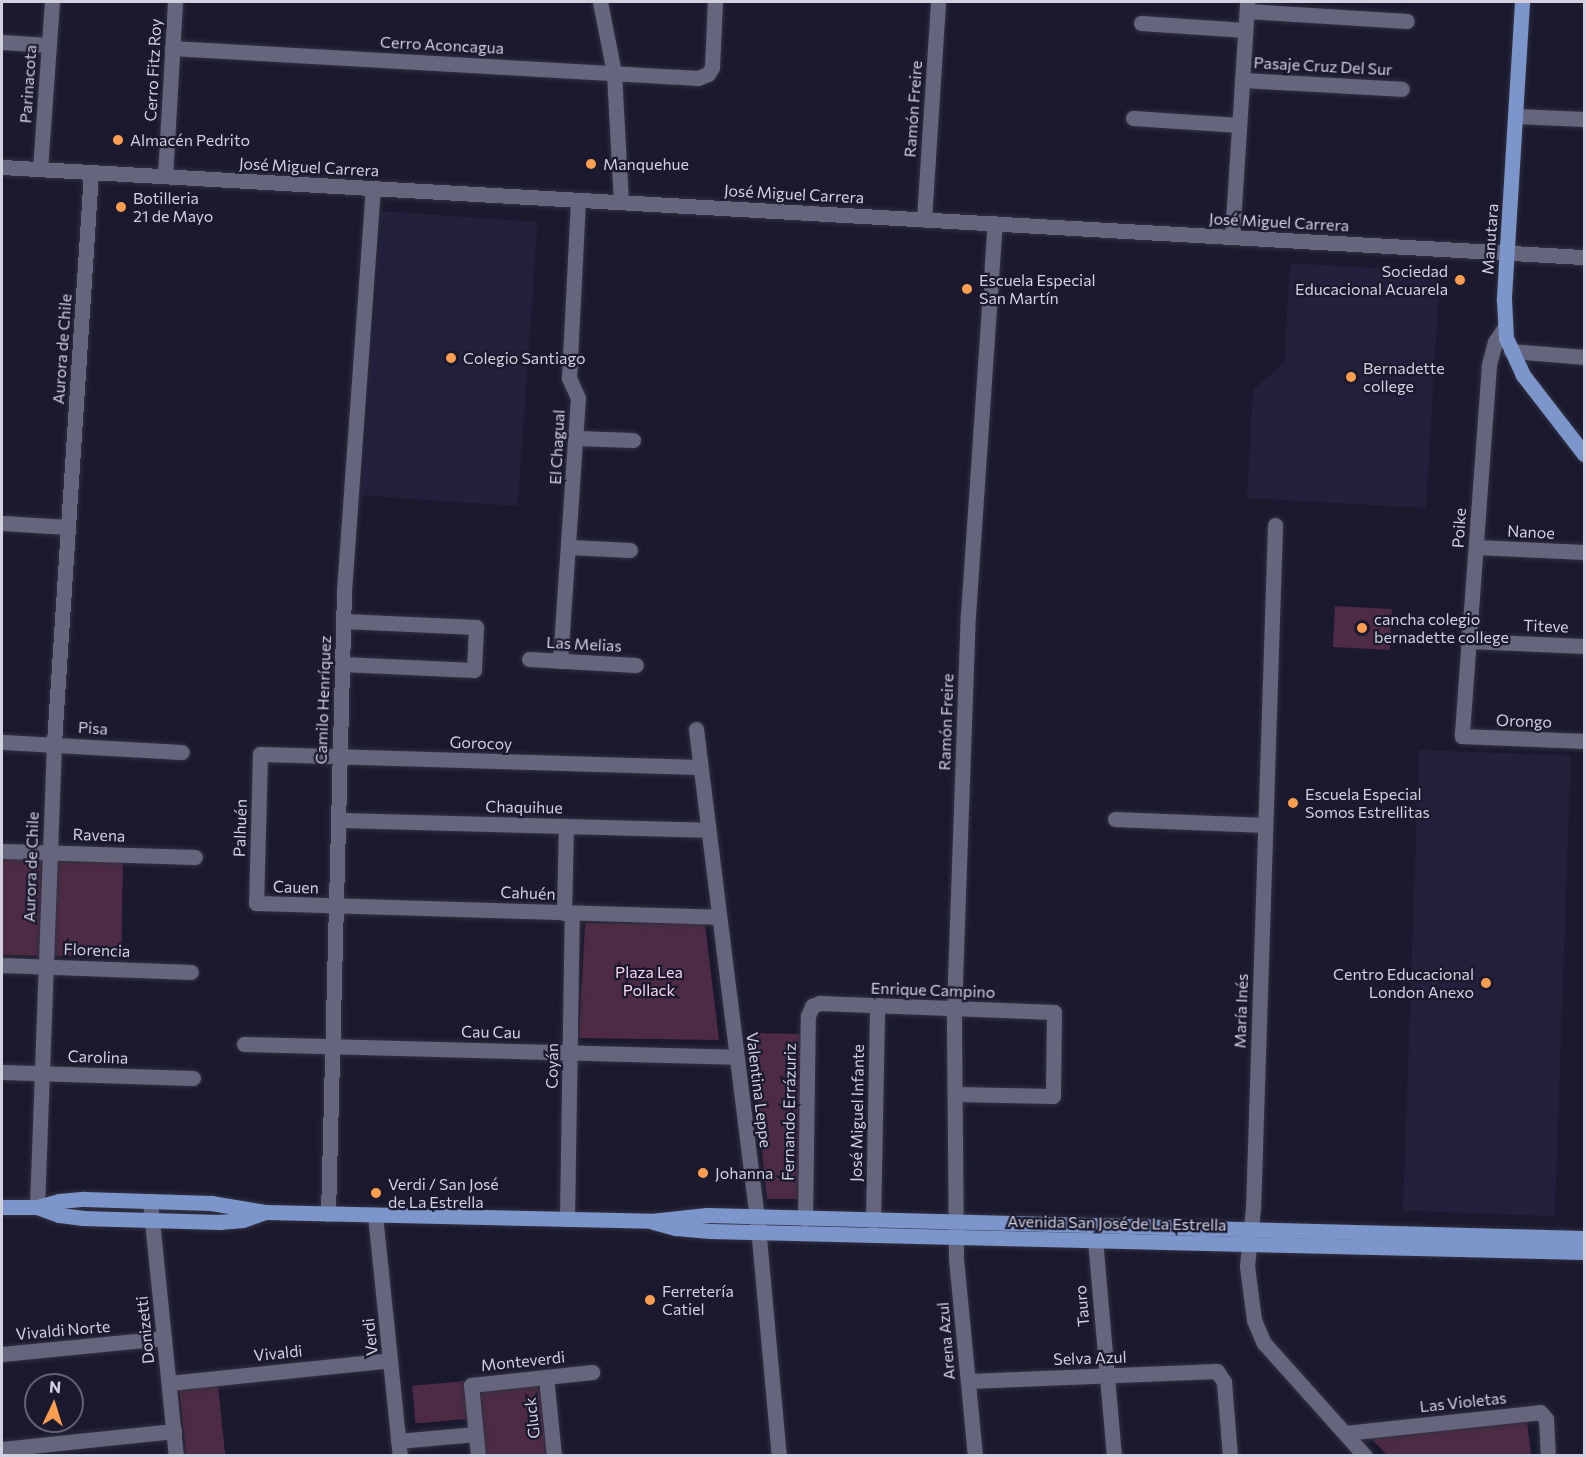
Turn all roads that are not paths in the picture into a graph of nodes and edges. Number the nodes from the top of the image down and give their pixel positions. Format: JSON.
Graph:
{"nodes":[{"id":1,"x":52,"y":2,"type":"edge"},
{"id":2,"x":175,"y":2,"type":"edge"},
{"id":3,"x":600,"y":2,"type":"edge"},
{"id":4,"x":715,"y":2,"type":"edge"},
{"id":5,"x":938,"y":2,"type":"edge"},
{"id":6,"x":1522,"y":2,"type":"edge"},
{"id":7,"x":1247,"y":6,"type":"edge"},
{"id":8,"x":1407,"y":21,"type":"dead end"},
{"id":9,"x":1141,"y":23,"type":"dead end"},
{"id":10,"x":1245,"y":30,"type":"junction"},
{"id":11,"x":2,"y":42,"type":"edge"},
{"id":12,"x":49,"y":45,"type":"junction"},
{"id":13,"x":172,"y":48,"type":"junction"},
{"id":14,"x":614,"y":73,"type":"junction"},
{"id":15,"x":1242,"y":80,"type":"junction"},
{"id":16,"x":1402,"y":88,"type":"dead end"},
{"id":17,"x":1516,"y":116,"type":"junction"},
{"id":18,"x":1133,"y":118,"type":"dead end"},
{"id":19,"x":1584,"y":119,"type":"edge"},
{"id":20,"x":1239,"y":125,"type":"junction"},
{"id":21,"x":2,"y":167,"type":"edge"},
{"id":22,"x":40,"y":169,"type":"junction"},
{"id":23,"x":91,"y":172,"type":"junction"},
{"id":24,"x":165,"y":176,"type":"junction"},
{"id":25,"x":373,"y":188,"type":"junction"},
{"id":26,"x":578,"y":200,"type":"junction"},
{"id":27,"x":621,"y":202,"type":"junction"},
{"id":28,"x":924,"y":219,"type":"junction"},
{"id":29,"x":995,"y":223,"type":"junction"},
{"id":30,"x":1232,"y":237,"type":"junction"},
{"id":31,"x":1507,"y":252,"type":"junction"},
{"id":32,"x":1584,"y":257,"type":"edge"},
{"id":33,"x":1505,"y":327,"type":"junction"},
{"id":34,"x":1510,"y":351,"type":"junction"},
{"id":35,"x":1584,"y":357,"type":"edge"},
{"id":36,"x":576,"y":438,"type":"junction"},
{"id":37,"x":633,"y":441,"type":"dead end"},
{"id":38,"x":1584,"y":454,"type":"edge"},
{"id":39,"x":2,"y":524,"type":"edge"},
{"id":40,"x":1275,"y":525,"type":"dead end"},
{"id":41,"x":68,"y":528,"type":"junction"},
{"id":42,"x":570,"y":547,"type":"junction"},
{"id":43,"x":1476,"y":547,"type":"junction"},
{"id":44,"x":630,"y":550,"type":"dead end"},
{"id":45,"x":1584,"y":552,"type":"edge"},
{"id":46,"x":343,"y":621,"type":"junction"},
{"id":47,"x":1469,"y":641,"type":"junction"},
{"id":48,"x":1584,"y":646,"type":"edge"},
{"id":49,"x":529,"y":660,"type":"dead end"},
{"id":50,"x":560,"y":661,"type":"junction"},
{"id":51,"x":342,"y":664,"type":"junction"},
{"id":52,"x":636,"y":665,"type":"dead end"},
{"id":53,"x":696,"y":729,"type":"dead end"},
{"id":54,"x":1462,"y":736,"type":"joint"},
{"id":55,"x":1584,"y":741,"type":"edge"},
{"id":56,"x":2,"y":742,"type":"edge"},
{"id":57,"x":54,"y":743,"type":"junction"},
{"id":58,"x":182,"y":752,"type":"dead end"},
{"id":59,"x":260,"y":754,"type":"joint"},
{"id":60,"x":339,"y":757,"type":"junction"},
{"id":61,"x":700,"y":767,"type":"junction"},
{"id":62,"x":1115,"y":819,"type":"dead end"},
{"id":63,"x":338,"y":820,"type":"junction"},
{"id":64,"x":1265,"y":825,"type":"junction"},
{"id":65,"x":566,"y":826,"type":"junction"},
{"id":66,"x":708,"y":830,"type":"junction"},
{"id":67,"x":2,"y":851,"type":"edge"},
{"id":68,"x":50,"y":852,"type":"junction"},
{"id":69,"x":195,"y":857,"type":"dead end"},
{"id":70,"x":255,"y":903,"type":"joint"},
{"id":71,"x":336,"y":906,"type":"junction"},
{"id":72,"x":568,"y":913,"type":"junction"},
{"id":73,"x":719,"y":917,"type":"junction"},
{"id":74,"x":2,"y":965,"type":"edge"},
{"id":75,"x":46,"y":966,"type":"junction"},
{"id":76,"x":191,"y":972,"type":"dead end"},
{"id":77,"x":876,"y":1005,"type":"junction"},
{"id":78,"x":812,"y":1006,"type":"joint"},
{"id":79,"x":954,"y":1009,"type":"junction"},
{"id":80,"x":244,"y":1044,"type":"dead end"},
{"id":81,"x":332,"y":1046,"type":"junction"},
{"id":82,"x":570,"y":1052,"type":"junction"},
{"id":83,"x":736,"y":1056,"type":"junction"},
{"id":84,"x":2,"y":1072,"type":"edge"},
{"id":85,"x":42,"y":1074,"type":"junction"},
{"id":86,"x":193,"y":1078,"type":"dead end"},
{"id":87,"x":956,"y":1094,"type":"junction"},
{"id":88,"x":150,"y":1201,"type":"junction"},
{"id":89,"x":2,"y":1206,"type":"edge"},
{"id":90,"x":37,"y":1208,"type":"junction"},
{"id":91,"x":266,"y":1212,"type":"junction"},
{"id":92,"x":328,"y":1214,"type":"junction"},
{"id":93,"x":375,"y":1215,"type":"junction"},
{"id":94,"x":757,"y":1216,"type":"junction"},
{"id":95,"x":567,"y":1219,"type":"junction"},
{"id":96,"x":805,"y":1219,"type":"junction"},
{"id":97,"x":152,"y":1220,"type":"junction"},
{"id":98,"x":651,"y":1221,"type":"junction"},
{"id":99,"x":873,"y":1221,"type":"junction"},
{"id":100,"x":958,"y":1230,"type":"junction"},
{"id":101,"x":758,"y":1232,"type":"junction"},
{"id":102,"x":1094,"y":1232,"type":"junction"},
{"id":103,"x":1250,"y":1237,"type":"junction"},
{"id":104,"x":1584,"y":1238,"type":"edge"},
{"id":105,"x":1584,"y":1252,"type":"edge"},
{"id":106,"x":164,"y":1338,"type":"junction"},
{"id":107,"x":2,"y":1354,"type":"edge"},
{"id":108,"x":390,"y":1360,"type":"junction"},
{"id":109,"x":592,"y":1372,"type":"dead end"},
{"id":110,"x":1107,"y":1375,"type":"junction"},
{"id":111,"x":546,"y":1377,"type":"junction"},
{"id":112,"x":968,"y":1381,"type":"junction"},
{"id":113,"x":169,"y":1383,"type":"junction"},
{"id":114,"x":174,"y":1431,"type":"junction"},
{"id":115,"x":1345,"y":1432,"type":"junction"},
{"id":116,"x":476,"y":1434,"type":"junction"},
{"id":117,"x":399,"y":1448,"type":"edge"},
{"id":118,"x":2,"y":1449,"type":"edge"},
{"id":119,"x":176,"y":1455,"type":"edge"},
{"id":120,"x":478,"y":1455,"type":"edge"},
{"id":121,"x":554,"y":1455,"type":"edge"},
{"id":122,"x":779,"y":1455,"type":"edge"},
{"id":123,"x":975,"y":1455,"type":"edge"},
{"id":124,"x":1114,"y":1455,"type":"edge"},
{"id":125,"x":1230,"y":1455,"type":"edge"},
{"id":126,"x":1365,"y":1455,"type":"edge"},
{"id":127,"x":1548,"y":1455,"type":"edge"}],
"edges":[{"from":1,"to":12,"type":"street","name":"Parinacota"},
{"from":2,"to":13,"type":"street","name":"Cerro Fitz Roy"},
{"from":3,"to":14,"type":"street"},
{"from":4,"to":14,"type":"street","name":"Cerro Aconcagua"},
{"from":5,"to":28,"type":"street","name":"Ramón Freire"},
{"from":6,"to":17,"type":"main road","name":"Manutara"},
{"from":7,"to":8,"type":"street","name":"Pasaje Cruz Del Sur"},
{"from":7,"to":10,"type":"street","name":"Pasaje Cruz Del Sur"},
{"from":9,"to":10,"type":"street","name":"Pasaje Cruz Del Sur"},
{"from":10,"to":15,"type":"street","name":"Pasaje Cruz Del Sur"},
{"from":11,"to":12,"type":"street"},
{"from":12,"to":22,"type":"street","name":"Parinacota"},
{"from":13,"to":14,"type":"street","name":"Cerro Aconcagua"},
{"from":13,"to":24,"type":"street","name":"Cerro Fitz Roy"},
{"from":14,"to":27,"type":"street"},
{"from":15,"to":16,"type":"street","name":"Pasaje Cruz Del Sur"},
{"from":15,"to":20,"type":"street","name":"Pasaje Cruz Del Sur"},
{"from":17,"to":19,"type":"street"},
{"from":17,"to":31,"type":"main road","name":"Manutara"},
{"from":18,"to":20,"type":"street"},
{"from":20,"to":30,"type":"street","name":"Pasaje Cruz Del Sur"},
{"from":21,"to":22,"type":"street","name":"José Miguel Carrera"},
{"from":22,"to":23,"type":"street","name":"José Miguel Carrera"},
{"from":23,"to":24,"type":"street","name":"José Miguel Carrera"},
{"from":23,"to":41,"type":"street","name":"Aurora de Chile"},
{"from":24,"to":25,"type":"street","name":"José Miguel Carrera"},
{"from":25,"to":26,"type":"street","name":"José Miguel Carrera"},
{"from":25,"to":46,"type":"street","name":"Camilo Henríquez"},
{"from":26,"to":27,"type":"street","name":"José Miguel Carrera"},
{"from":26,"to":36,"type":"street","name":"El Chagual"},
{"from":27,"to":28,"type":"street","name":"José Miguel Carrera"},
{"from":28,"to":29,"type":"street","name":"José Miguel Carrera"},
{"from":29,"to":30,"type":"street","name":"José Miguel Carrera"},
{"from":29,"to":79,"type":"street","name":"Ramón Freire"},
{"from":30,"to":31,"type":"street","name":"José Miguel Carrera"},
{"from":31,"to":32,"type":"street","name":"José Miguel Carrera"},
{"from":31,"to":33,"type":"main road","name":"Manutara"},
{"from":33,"to":34,"type":"main road","name":"Manutara"},
{"from":33,"to":43,"type":"street","name":"Poike"},
{"from":34,"to":35,"type":"street"},
{"from":34,"to":38,"type":"main road","name":"Manutara"},
{"from":36,"to":37,"type":"street"},
{"from":36,"to":42,"type":"street","name":"El Chagual"},
{"from":39,"to":41,"type":"street"},
{"from":40,"to":64,"type":"street","name":"María Inés"},
{"from":41,"to":57,"type":"street","name":"Aurora de Chile"},
{"from":42,"to":44,"type":"street"},
{"from":42,"to":50,"type":"street","name":"El Chagual"},
{"from":43,"to":45,"type":"street","name":"Nanoe"},
{"from":43,"to":47,"type":"street","name":"Poike"},
{"from":46,"to":51,"type":"street","name":"Camilo Henríquez"},
{"from":46,"to":51,"type":"street"},
{"from":47,"to":48,"type":"street","name":"Titeve"},
{"from":47,"to":54,"type":"street","name":"Poike"},
{"from":49,"to":50,"type":"street","name":"Las Melias"},
{"from":50,"to":52,"type":"street","name":"Las Melias"},
{"from":51,"to":60,"type":"street","name":"Camilo Henríquez"},
{"from":53,"to":61,"type":"street","name":"Valentina Leppe"},
{"from":54,"to":55,"type":"street","name":"Orongo"},
{"from":56,"to":57,"type":"street","name":"Pisa"},
{"from":57,"to":58,"type":"street","name":"Pisa"},
{"from":57,"to":68,"type":"street","name":"Aurora de Chile"},
{"from":59,"to":60,"type":"street","name":"Gorocoy"},
{"from":59,"to":70,"type":"street","name":"Palhuén"},
{"from":60,"to":61,"type":"street","name":"Gorocoy"},
{"from":60,"to":63,"type":"street","name":"Camilo Henríquez"},
{"from":61,"to":66,"type":"street","name":"Valentina Leppe"},
{"from":62,"to":64,"type":"street"},
{"from":63,"to":65,"type":"street","name":"Chaquihue"},
{"from":63,"to":71,"type":"street","name":"Camilo Henríquez"},
{"from":64,"to":103,"type":"street","name":"María Inés"},
{"from":65,"to":66,"type":"street","name":"Chaquihue"},
{"from":65,"to":72,"type":"street","name":"Coyán"},
{"from":66,"to":73,"type":"street","name":"Valentina Leppe"},
{"from":67,"to":68,"type":"street","name":"Ravena"},
{"from":68,"to":69,"type":"street","name":"Ravena"},
{"from":68,"to":75,"type":"street","name":"Aurora de Chile"},
{"from":70,"to":71,"type":"street","name":"Cauen"},
{"from":71,"to":72,"type":"street","name":"Cahuén"},
{"from":71,"to":81,"type":"street","name":"Camilo Henríquez"},
{"from":72,"to":73,"type":"street","name":"Cahuén"},
{"from":72,"to":82,"type":"street","name":"Coyán"},
{"from":73,"to":83,"type":"street","name":"Valentina Leppe"},
{"from":74,"to":75,"type":"street","name":"Florencia"},
{"from":75,"to":76,"type":"street","name":"Florencia"},
{"from":75,"to":85,"type":"street","name":"Aurora de Chile"},
{"from":77,"to":78,"type":"street","name":"Enrique Campino"},
{"from":77,"to":79,"type":"street","name":"Enrique Campino"},
{"from":77,"to":99,"type":"street","name":"José Miguel Infante"},
{"from":78,"to":96,"type":"street","name":"Fernando Errázuriz"},
{"from":79,"to":87,"type":"street","name":"Ramón Freire"},
{"from":79,"to":87,"type":"street","name":"Enrique Campino"},
{"from":80,"to":81,"type":"street","name":"Cau Cau"},
{"from":81,"to":82,"type":"street","name":"Cau Cau"},
{"from":81,"to":92,"type":"street","name":"Camilo Henríquez"},
{"from":82,"to":83,"type":"street","name":"Cau Cau"},
{"from":82,"to":95,"type":"street","name":"Coyán"},
{"from":83,"to":94,"type":"street","name":"Valentina Leppe"},
{"from":84,"to":85,"type":"street","name":"Carolina"},
{"from":85,"to":86,"type":"street","name":"Carolina"},
{"from":85,"to":90,"type":"street","name":"Aurora de Chile"},
{"from":87,"to":100,"type":"street","name":"Ramón Freire"},
{"from":88,"to":90,"type":"main road","name":"Avenida San José de La Estrella"},
{"from":88,"to":91,"type":"main road","name":"Avenida San José de La Estrella"},
{"from":88,"to":97,"type":"street","name":"Donizetti"},
{"from":89,"to":90,"type":"main road","name":"Avenida San José de La Estrella"},
{"from":90,"to":97,"type":"main road","name":"Avenida San José de La Estrella"},
{"from":91,"to":92,"type":"main road","name":"Avenida San José de La Estrella"},
{"from":91,"to":97,"type":"main road","name":"Avenida San José de La Estrella"},
{"from":92,"to":93,"type":"main road","name":"Avenida San José de La Estrella"},
{"from":93,"to":95,"type":"main road","name":"Avenida San José de La Estrella"},
{"from":93,"to":108,"type":"street","name":"Verdi"},
{"from":94,"to":96,"type":"main road","name":"Avenida San José de La Estrella"},
{"from":94,"to":98,"type":"main road","name":"Avenida San José de La Estrella"},
{"from":94,"to":101,"type":"street","name":"Valentina Leppe"},
{"from":95,"to":98,"type":"main road","name":"Avenida San José de La Estrella"},
{"from":96,"to":99,"type":"main road","name":"Avenida San José de La Estrella"},
{"from":97,"to":106,"type":"street","name":"Donizetti"},
{"from":98,"to":101,"type":"main road","name":"Avenida San José de La Estrella"},
{"from":99,"to":100,"type":"main road","name":"Avenida San José de La Estrella"},
{"from":100,"to":101,"type":"main road","name":"Avenida San José de La Estrella"},
{"from":100,"to":102,"type":"main road","name":"Avenida San José de La Estrella"},
{"from":100,"to":112,"type":"street","name":"Arena Azul"},
{"from":101,"to":122,"type":"street","name":"Valentina Leppe"},
{"from":102,"to":103,"type":"main road","name":"Avenida San José de La Estrella"},
{"from":102,"to":110,"type":"street","name":"Tauro"},
{"from":103,"to":104,"type":"main road","name":"Avenida San José de La Estrella"},
{"from":103,"to":105,"type":"main road","name":"Avenida San José de La Estrella"},
{"from":103,"to":115,"type":"street","name":"María Inés"},
{"from":106,"to":107,"type":"street","name":"Vivaldi Norte"},
{"from":106,"to":113,"type":"street","name":"Donizetti"},
{"from":108,"to":113,"type":"street","name":"Vivaldi"},
{"from":108,"to":117,"type":"street","name":"Verdi"},
{"from":109,"to":111,"type":"street","name":"Monteverdi"},
{"from":110,"to":112,"type":"street","name":"Selva Azul"},
{"from":110,"to":124,"type":"street","name":"Tauro"},
{"from":110,"to":125,"type":"street","name":"Selva Azul"},
{"from":111,"to":116,"type":"street","name":"Monteverdi"},
{"from":111,"to":121,"type":"street","name":"Gluck"},
{"from":112,"to":123,"type":"street","name":"Arena Azul"},
{"from":113,"to":114,"type":"street","name":"Donizetti"},
{"from":114,"to":118,"type":"street"},
{"from":114,"to":119,"type":"street","name":"Donizetti"},
{"from":115,"to":126,"type":"street","name":"María Inés"},
{"from":115,"to":127,"type":"street","name":"Las Violetas"},
{"from":116,"to":117,"type":"street"},
{"from":116,"to":120,"type":"street","name":"Monteverdi"}]}
